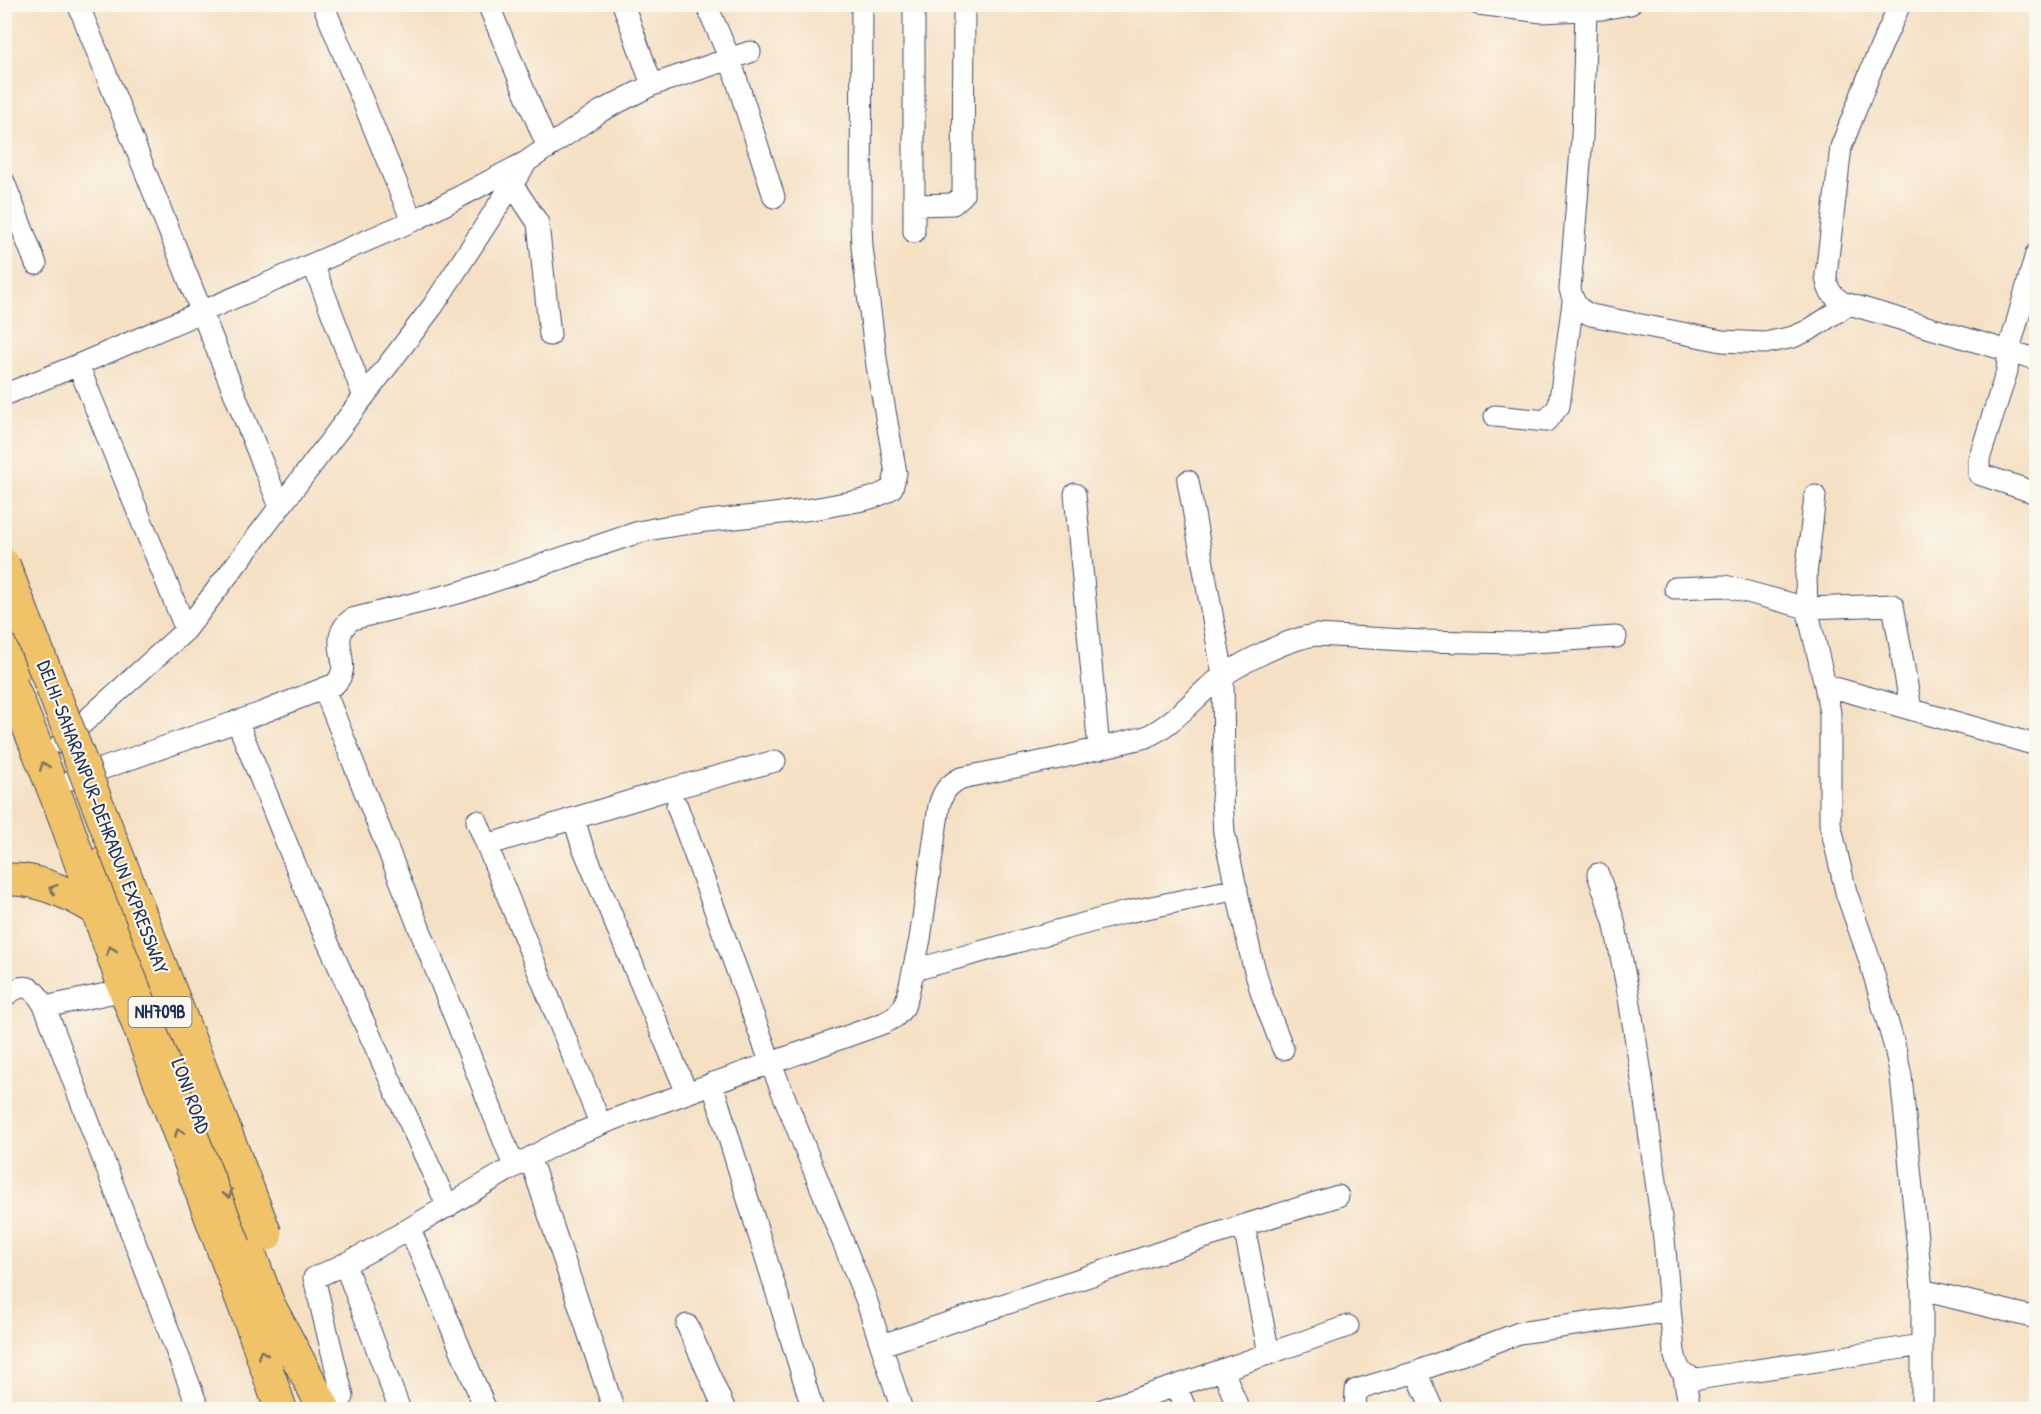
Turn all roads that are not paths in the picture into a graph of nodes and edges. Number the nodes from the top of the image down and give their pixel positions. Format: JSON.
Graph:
{"nodes":[{"id":1,"x":78,"y":4,"type":"edge"},
{"id":2,"x":323,"y":4,"type":"edge"},
{"id":3,"x":488,"y":4,"type":"edge"},
{"id":4,"x":623,"y":4,"type":"edge"},
{"id":5,"x":706,"y":4,"type":"edge"},
{"id":6,"x":862,"y":4,"type":"edge"},
{"id":7,"x":914,"y":4,"type":"edge"},
{"id":8,"x":964,"y":4,"type":"edge"},
{"id":9,"x":1478,"y":4,"type":"edge"},
{"id":10,"x":1630,"y":4,"type":"edge"},
{"id":11,"x":1900,"y":4,"type":"edge"},
{"id":12,"x":1586,"y":10,"type":"junction"},
{"id":13,"x":750,"y":52,"type":"dead end"},
{"id":14,"x":730,"y":59,"type":"junction"},
{"id":15,"x":652,"y":85,"type":"junction"},
{"id":16,"x":548,"y":148,"type":"junction"},
{"id":17,"x":526,"y":162,"type":"junction"},
{"id":18,"x":4,"y":182,"type":"edge"},
{"id":19,"x":512,"y":184,"type":"junction"},
{"id":20,"x":774,"y":197,"type":"dead end"},
{"id":21,"x":914,"y":205,"type":"junction"},
{"id":22,"x":412,"y":221,"type":"junction"},
{"id":23,"x":914,"y":232,"type":"dead end"},
{"id":24,"x":2037,"y":254,"type":"edge"},
{"id":25,"x":36,"y":264,"type":"dead end"},
{"id":26,"x":313,"y":264,"type":"junction"},
{"id":27,"x":2033,"y":277,"type":"edge"},
{"id":28,"x":1573,"y":302,"type":"junction"},
{"id":29,"x":1849,"y":304,"type":"junction"},
{"id":30,"x":202,"y":312,"type":"junction"},
{"id":31,"x":550,"y":335,"type":"dead end"},
{"id":32,"x":2009,"y":350,"type":"junction"},
{"id":33,"x":2037,"y":359,"type":"edge"},
{"id":34,"x":78,"y":365,"type":"junction"},
{"id":35,"x":4,"y":395,"type":"edge"},
{"id":36,"x":364,"y":397,"type":"junction"},
{"id":37,"x":1496,"y":416,"type":"dead end"},
{"id":38,"x":1188,"y":481,"type":"dead end"},
{"id":39,"x":2037,"y":493,"type":"edge"},
{"id":40,"x":1075,"y":494,"type":"dead end"},
{"id":41,"x":1815,"y":495,"type":"dead end"},
{"id":42,"x":280,"y":507,"type":"junction"},
{"id":43,"x":4,"y":565,"type":"edge"},
{"id":44,"x":1676,"y":588,"type":"dead end"},
{"id":45,"x":1807,"y":608,"type":"junction"},
{"id":46,"x":4,"y":610,"type":"edge"},
{"id":47,"x":186,"y":630,"type":"junction"},
{"id":48,"x":1616,"y":637,"type":"dead end"},
{"id":49,"x":4,"y":666,"type":"edge"},
{"id":50,"x":1223,"y":675,"type":"junction"},
{"id":51,"x":1826,"y":685,"type":"junction"},
{"id":52,"x":324,"y":689,"type":"junction"},
{"id":53,"x":1911,"y":709,"type":"junction"},
{"id":54,"x":237,"y":721,"type":"junction"},
{"id":55,"x":59,"y":745,"type":"junction"},
{"id":56,"x":2037,"y":745,"type":"edge"},
{"id":57,"x":1099,"y":750,"type":"junction"},
{"id":58,"x":775,"y":761,"type":"dead end"},
{"id":59,"x":72,"y":779,"type":"junction"},
{"id":60,"x":677,"y":806,"type":"dead end"},
{"id":61,"x":574,"y":819,"type":"junction"},
{"id":62,"x":477,"y":821,"type":"dead end"},
{"id":63,"x":487,"y":846,"type":"junction"},
{"id":64,"x":1598,"y":874,"type":"dead end"},
{"id":65,"x":4,"y":880,"type":"edge"},
{"id":66,"x":1237,"y":889,"type":"junction"},
{"id":67,"x":97,"y":910,"type":"junction"},
{"id":68,"x":914,"y":970,"type":"junction"},
{"id":69,"x":125,"y":990,"type":"junction"},
{"id":70,"x":4,"y":997,"type":"edge"},
{"id":71,"x":45,"y":1007,"type":"junction"},
{"id":72,"x":1283,"y":1049,"type":"dead end"},
{"id":73,"x":771,"y":1064,"type":"junction"},
{"id":74,"x":712,"y":1083,"type":"junction"},
{"id":75,"x":687,"y":1093,"type":"junction"},
{"id":76,"x":600,"y":1124,"type":"junction"},
{"id":77,"x":522,"y":1162,"type":"junction"},
{"id":78,"x":1338,"y":1196,"type":"dead end"},
{"id":79,"x":448,"y":1207,"type":"junction"},
{"id":80,"x":1244,"y":1226,"type":"junction"},
{"id":81,"x":410,"y":1229,"type":"junction"},
{"id":82,"x":345,"y":1265,"type":"junction"},
{"id":83,"x":1922,"y":1290,"type":"junction"},
{"id":84,"x":1670,"y":1311,"type":"junction"},
{"id":85,"x":2037,"y":1318,"type":"edge"},
{"id":86,"x":687,"y":1325,"type":"dead end"},
{"id":87,"x":1348,"y":1326,"type":"dead end"},
{"id":88,"x":1922,"y":1345,"type":"junction"},
{"id":89,"x":882,"y":1346,"type":"junction"},
{"id":90,"x":1269,"y":1354,"type":"junction"},
{"id":91,"x":1223,"y":1370,"type":"junction"},
{"id":92,"x":1416,"y":1372,"type":"junction"},
{"id":93,"x":1684,"y":1376,"type":"junction"},
{"id":94,"x":1176,"y":1386,"type":"junction"},
{"id":95,"x":322,"y":1409,"type":"edge"},
{"id":96,"x":199,"y":1410,"type":"edge"},
{"id":97,"x":281,"y":1410,"type":"edge"},
{"id":98,"x":400,"y":1410,"type":"edge"},
{"id":99,"x":486,"y":1410,"type":"edge"},
{"id":100,"x":614,"y":1410,"type":"edge"},
{"id":101,"x":725,"y":1410,"type":"edge"},
{"id":102,"x":813,"y":1410,"type":"edge"},
{"id":103,"x":902,"y":1410,"type":"edge"},
{"id":104,"x":1102,"y":1410,"type":"edge"},
{"id":105,"x":1186,"y":1410,"type":"edge"},
{"id":106,"x":1239,"y":1410,"type":"edge"},
{"id":107,"x":1355,"y":1410,"type":"edge"},
{"id":108,"x":1433,"y":1410,"type":"edge"},
{"id":109,"x":1690,"y":1410,"type":"edge"},
{"id":110,"x":1922,"y":1410,"type":"edge"}],
"edges":[{"from":1,"to":30,"type":"street"},
{"from":2,"to":22,"type":"street"},
{"from":3,"to":16,"type":"street"},
{"from":4,"to":15,"type":"street"},
{"from":5,"to":14,"type":"street"},
{"from":6,"to":52,"type":"street"},
{"from":7,"to":21,"type":"street"},
{"from":8,"to":21,"type":"street"},
{"from":9,"to":12,"type":"street"},
{"from":10,"to":12,"type":"street"},
{"from":11,"to":29,"type":"street"},
{"from":12,"to":28,"type":"street"},
{"from":13,"to":14,"type":"street"},
{"from":14,"to":15,"type":"street"},
{"from":14,"to":20,"type":"street"},
{"from":15,"to":16,"type":"street"},
{"from":16,"to":17,"type":"street"},
{"from":17,"to":19,"type":"street"},
{"from":17,"to":22,"type":"street"},
{"from":18,"to":25,"type":"street"},
{"from":19,"to":31,"type":"street"},
{"from":19,"to":36,"type":"street"},
{"from":21,"to":23,"type":"street"},
{"from":22,"to":26,"type":"street"},
{"from":24,"to":27,"type":"street"},
{"from":26,"to":30,"type":"street"},
{"from":26,"to":36,"type":"street"},
{"from":27,"to":32,"type":"street"},
{"from":28,"to":29,"type":"street"},
{"from":28,"to":37,"type":"street"},
{"from":29,"to":32,"type":"street"},
{"from":30,"to":34,"type":"street"},
{"from":30,"to":42,"type":"street"},
{"from":32,"to":33,"type":"street"},
{"from":32,"to":39,"type":"street"},
{"from":34,"to":35,"type":"street"},
{"from":34,"to":47,"type":"street"},
{"from":36,"to":42,"type":"street"},
{"from":38,"to":50,"type":"street"},
{"from":40,"to":57,"type":"street"},
{"from":41,"to":45,"type":"street"},
{"from":42,"to":47,"type":"street"},
{"from":43,"to":95,"type":"highway","name":"DELHI–SAHARANPUR–DEHRADUN EXPRESSWAY","number":"NH709B","bridge":true},
{"from":44,"to":45,"type":"street"},
{"from":45,"to":51,"type":"street"},
{"from":45,"to":53,"type":"street"},
{"from":46,"to":55,"type":"highway","name":"LONI ROAD","number":"NH709B"},
{"from":47,"to":55,"type":"street"},
{"from":48,"to":50,"type":"street"},
{"from":67,"to":49,"type":"highway","name":"LONI ROAD","number":"NH709B","one_way":true},
{"from":50,"to":57,"type":"street"},
{"from":50,"to":66,"type":"street"},
{"from":51,"to":53,"type":"street"},
{"from":51,"to":83,"type":"street"},
{"from":52,"to":54,"type":"street"},
{"from":52,"to":77,"type":"street"},
{"from":53,"to":56,"type":"street"},
{"from":54,"to":59,"type":"street"},
{"from":54,"to":79,"type":"street"},
{"from":55,"to":59,"type":"highway","name":"LONI ROAD","number":"NH709B"},
{"from":57,"to":68,"type":"street"},
{"from":58,"to":61,"type":"street"},
{"from":59,"to":95,"type":"highway","name":"LONI ROAD","number":"NH709B","one_way":true},
{"from":60,"to":73,"type":"street"},
{"from":61,"to":63,"type":"street"},
{"from":61,"to":75,"type":"street"},
{"from":62,"to":63,"type":"street"},
{"from":63,"to":76,"type":"street"},
{"from":64,"to":84,"type":"street"},
{"from":67,"to":65,"type":"highway","one_way":true},
{"from":66,"to":68,"type":"street"},
{"from":66,"to":72,"type":"street"},
{"from":69,"to":67,"type":"highway","name":"LONI ROAD","number":"NH709B","one_way":true},
{"from":68,"to":73,"type":"street"},
{"from":69,"to":71,"type":"street"},
{"from":97,"to":69,"type":"highway","name":"LONI ROAD","number":"NH709B","one_way":true},
{"from":70,"to":71,"type":"street"},
{"from":71,"to":96,"type":"street"},
{"from":73,"to":74,"type":"street"},
{"from":73,"to":89,"type":"street"},
{"from":74,"to":75,"type":"street"},
{"from":74,"to":102,"type":"street"},
{"from":75,"to":76,"type":"street"},
{"from":76,"to":77,"type":"street"},
{"from":77,"to":79,"type":"street"},
{"from":77,"to":100,"type":"street"},
{"from":78,"to":80,"type":"street"},
{"from":79,"to":81,"type":"street"},
{"from":80,"to":89,"type":"street"},
{"from":80,"to":90,"type":"street"},
{"from":81,"to":82,"type":"street"},
{"from":81,"to":99,"type":"street"},
{"from":82,"to":95,"type":"street"},
{"from":82,"to":98,"type":"street"},
{"from":83,"to":85,"type":"street"},
{"from":83,"to":88,"type":"street"},
{"from":84,"to":92,"type":"street"},
{"from":84,"to":93,"type":"street"},
{"from":86,"to":101,"type":"street"},
{"from":87,"to":90,"type":"street"},
{"from":88,"to":93,"type":"street"},
{"from":88,"to":110,"type":"street"},
{"from":89,"to":103,"type":"street"},
{"from":90,"to":91,"type":"street"},
{"from":91,"to":94,"type":"street"},
{"from":91,"to":106,"type":"street"},
{"from":92,"to":107,"type":"street"},
{"from":92,"to":108,"type":"street"},
{"from":93,"to":109,"type":"street"},
{"from":94,"to":104,"type":"street"},
{"from":94,"to":105,"type":"street"}]}
